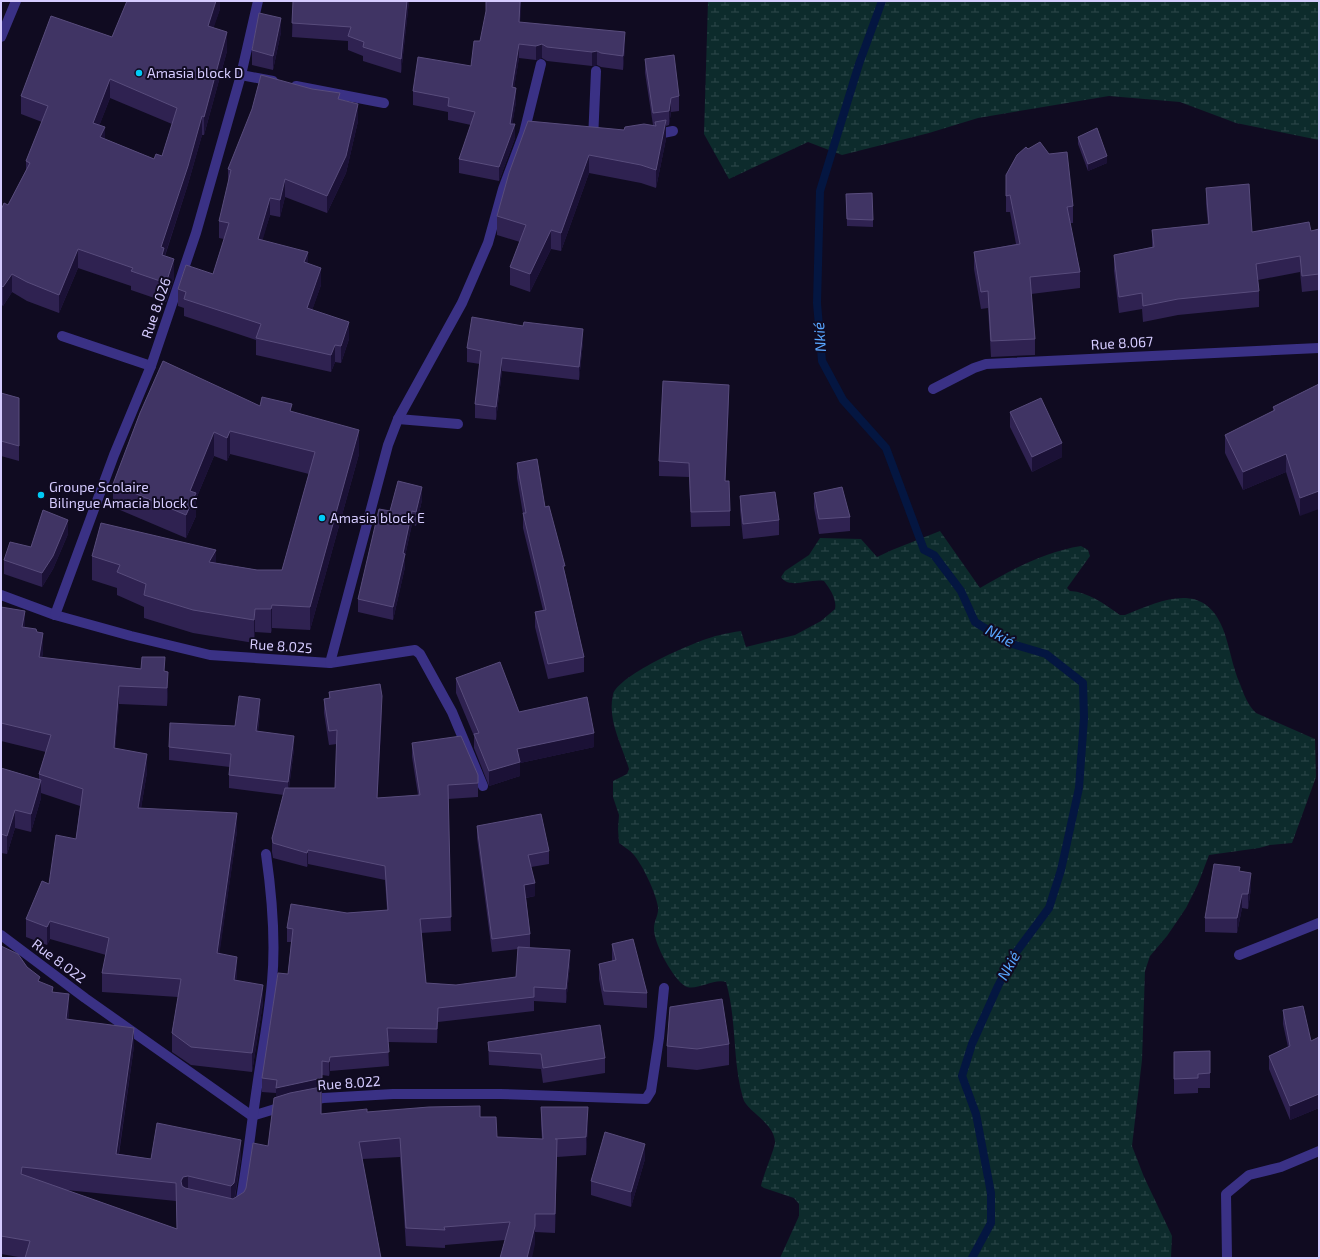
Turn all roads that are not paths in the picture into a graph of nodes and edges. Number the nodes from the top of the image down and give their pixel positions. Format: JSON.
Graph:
{"nodes":[{"id":1,"x":16,"y":1,"type":"edge"},
{"id":2,"x":258,"y":1,"type":"edge"},
{"id":3,"x":1,"y":37,"type":"edge"},
{"id":4,"x":541,"y":64,"type":"dead end"},
{"id":5,"x":596,"y":72,"type":"dead end"},
{"id":6,"x":242,"y":75,"type":"junction"},
{"id":7,"x":384,"y":103,"type":"dead end"},
{"id":8,"x":673,"y":131,"type":"dead end"},
{"id":9,"x":640,"y":137,"type":"edge"},
{"id":10,"x":606,"y":140,"type":"edge"},
{"id":11,"x":62,"y":336,"type":"dead end"},
{"id":12,"x":1319,"y":348,"type":"edge"},
{"id":13,"x":151,"y":366,"type":"junction"},
{"id":14,"x":933,"y":390,"type":"dead end"},
{"id":15,"x":398,"y":418,"type":"junction"},
{"id":16,"x":458,"y":424,"type":"dead end"},
{"id":17,"x":1,"y":595,"type":"edge"},
{"id":18,"x":55,"y":615,"type":"junction"},
{"id":19,"x":330,"y":663,"type":"junction"},
{"id":20,"x":483,"y":786,"type":"dead end"},
{"id":21,"x":266,"y":854,"type":"dead end"},
{"id":22,"x":1319,"y":923,"type":"edge"},
{"id":23,"x":1,"y":935,"type":"edge"},
{"id":24,"x":1239,"y":954,"type":"dead end"},
{"id":25,"x":664,"y":988,"type":"dead end"},
{"id":26,"x":252,"y":1116,"type":"junction"},
{"id":27,"x":1319,"y":1151,"type":"edge"},
{"id":28,"x":232,"y":1211,"type":"edge"},
{"id":29,"x":1227,"y":1258,"type":"edge"}],
"edges":[{"from":1,"to":3,"type":"street"},
{"from":2,"to":6,"type":"street","name":"Rue 8.026"},
{"from":4,"to":15,"type":"street"},
{"from":5,"to":10,"type":"street"},
{"from":6,"to":7,"type":"street"},
{"from":6,"to":13,"type":"street","name":"Rue 8.026"},
{"from":8,"to":9,"type":"street"},
{"from":11,"to":13,"type":"street"},
{"from":12,"to":14,"type":"street","name":"Rue 8.067"},
{"from":13,"to":18,"type":"street","name":"Rue 8.026"},
{"from":15,"to":16,"type":"street"},
{"from":15,"to":19,"type":"street"},
{"from":17,"to":18,"type":"street","name":"Rue 8.025"},
{"from":18,"to":19,"type":"street","name":"Rue 8.025"},
{"from":19,"to":20,"type":"street","name":"Rue 8.025"},
{"from":21,"to":26,"type":"street"},
{"from":22,"to":24,"type":"street"},
{"from":23,"to":26,"type":"street","name":"Rue 8.022"},
{"from":25,"to":26,"type":"street","name":"Rue 8.022"},
{"from":26,"to":28,"type":"street"},
{"from":27,"to":29,"type":"street"}]}
